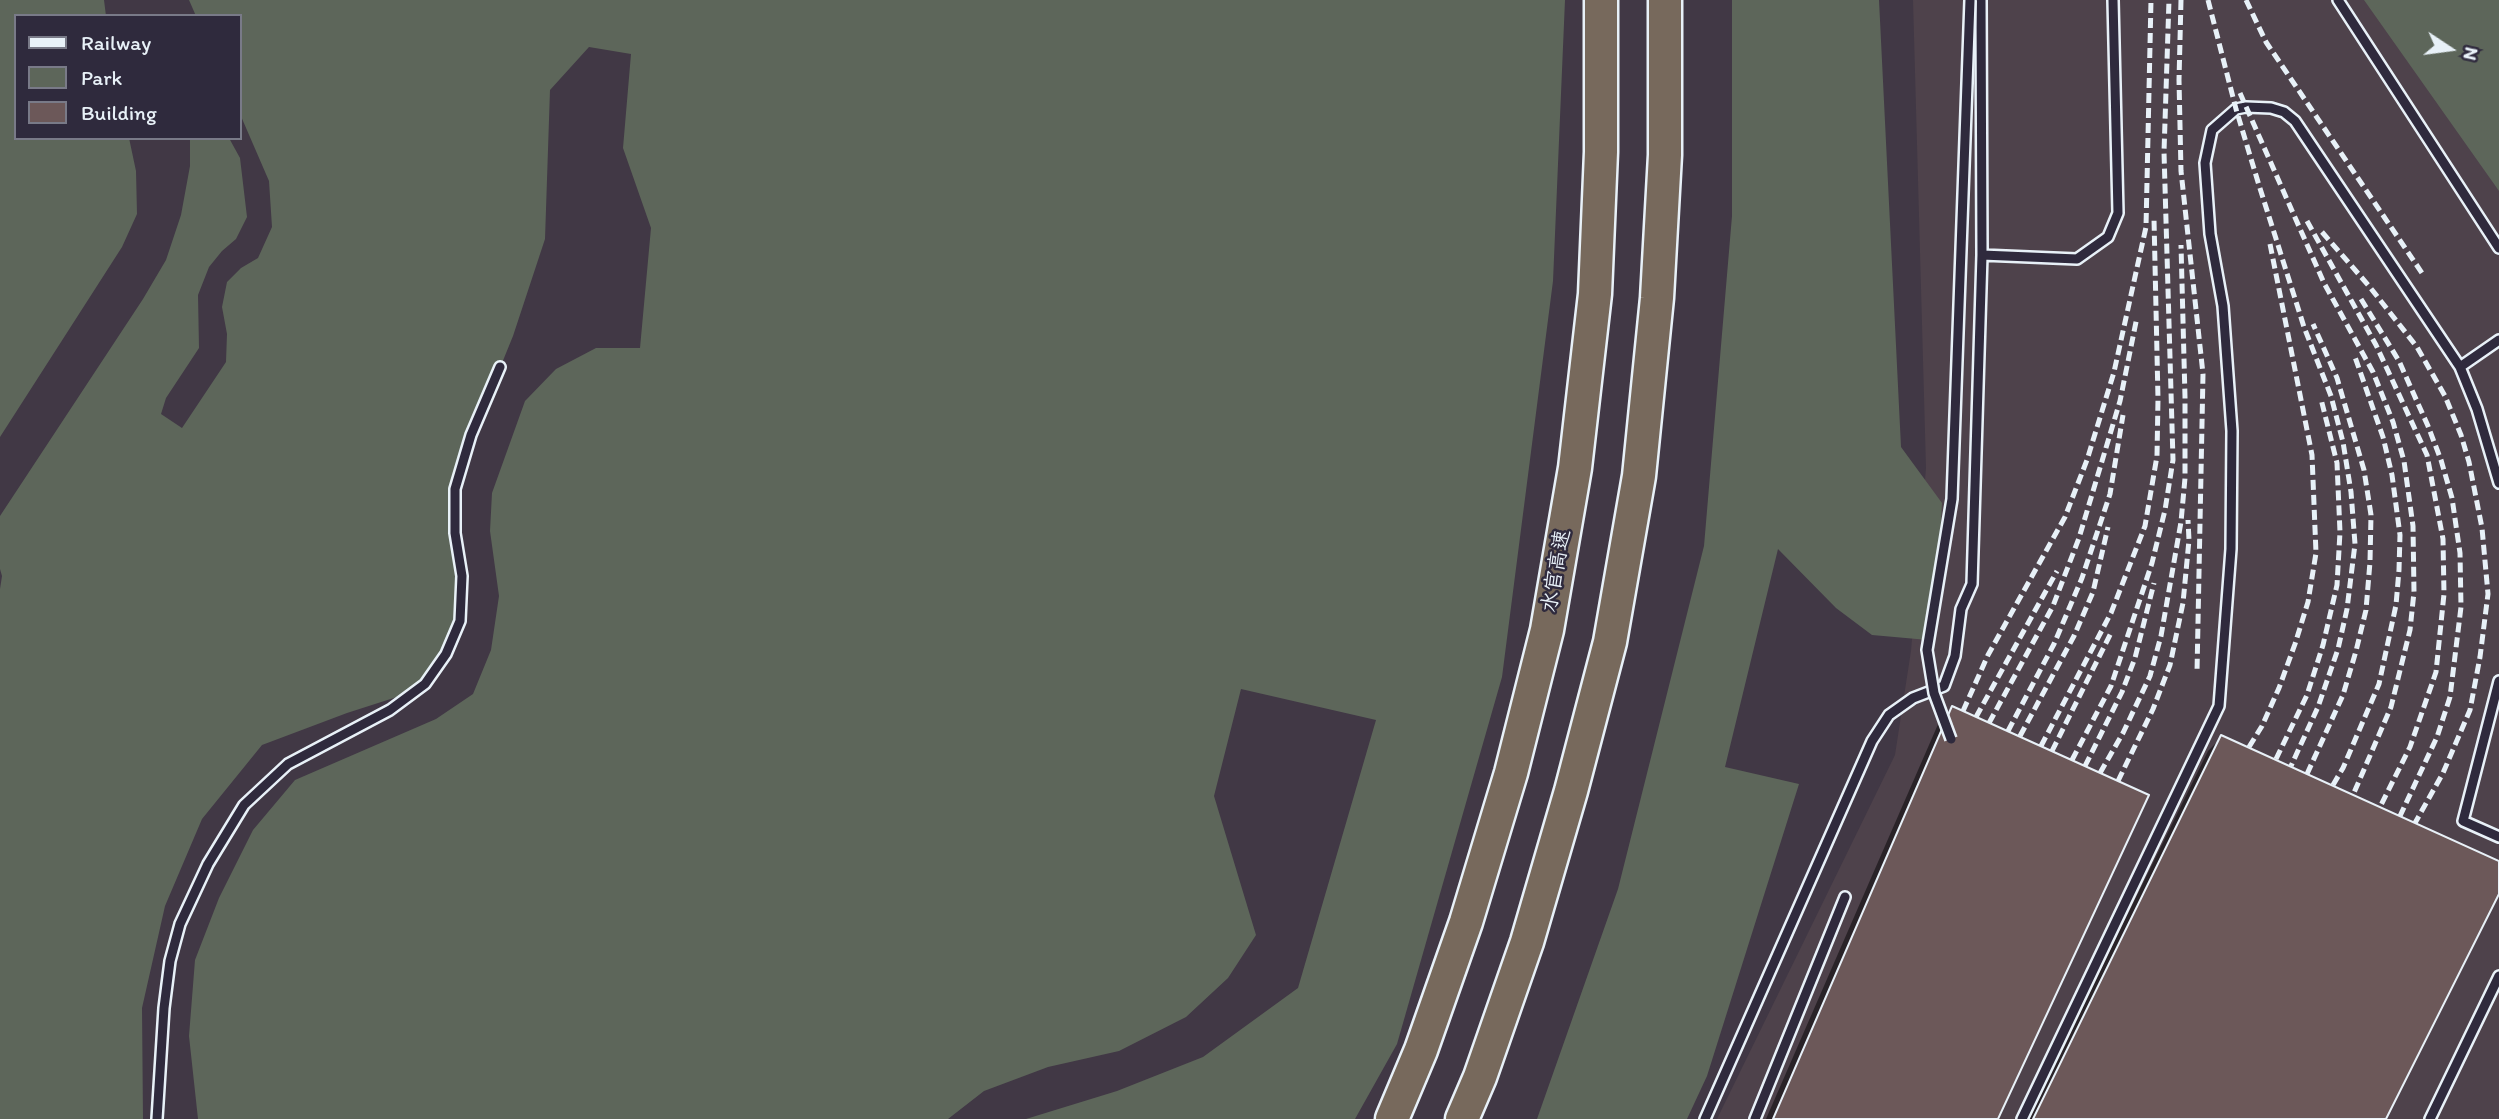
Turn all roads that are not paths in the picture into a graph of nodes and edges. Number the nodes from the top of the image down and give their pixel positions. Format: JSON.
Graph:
{"nodes":[{"id":1,"x":1601,"y":0,"type":"edge"},
{"id":2,"x":1665,"y":0,"type":"edge"},
{"id":3,"x":1970,"y":0,"type":"edge"},
{"id":4,"x":1981,"y":0,"type":"edge"},
{"id":5,"x":2113,"y":0,"type":"edge"},
{"id":6,"x":2339,"y":0,"type":"edge"},
{"id":7,"x":2499,"y":248,"type":"edge"},
{"id":8,"x":1982,"y":255,"type":"junction"},
{"id":9,"x":2499,"y":340,"type":"edge"},
{"id":10,"x":500,"y":367,"type":"dead end"},
{"id":11,"x":2460,"y":367,"type":"junction"},
{"id":12,"x":2499,"y":482,"type":"edge"},
{"id":13,"x":2499,"y":681,"type":"edge"},
{"id":14,"x":1951,"y":738,"type":"dead end"},
{"id":15,"x":2499,"y":824,"type":"edge"},
{"id":16,"x":2495,"y":835,"type":"edge"},
{"id":17,"x":1845,"y":897,"type":"dead end"},
{"id":18,"x":2499,"y":976,"type":"edge"},
{"id":19,"x":158,"y":1119,"type":"edge"},
{"id":20,"x":1392,"y":1119,"type":"edge"},
{"id":21,"x":1462,"y":1119,"type":"edge"},
{"id":22,"x":1705,"y":1119,"type":"edge"},
{"id":23,"x":1755,"y":1119,"type":"edge"},
{"id":24,"x":2022,"y":1119,"type":"edge"},
{"id":25,"x":2430,"y":1119,"type":"edge"}],
"edges":[{"from":1,"to":20,"type":"highway","name":"水官高速"},
{"from":2,"to":21,"type":"highway"},
{"from":3,"to":14,"type":"lane","bridge":true},
{"from":4,"to":8,"type":"lane"},
{"from":5,"to":8,"type":"lane"},
{"from":6,"to":7,"type":"lane"},
{"from":8,"to":22,"type":"lane"},
{"from":9,"to":11,"type":"lane"},
{"from":10,"to":19,"type":"lane"},
{"from":11,"to":12,"type":"lane"},
{"from":11,"to":24,"type":"lane"},
{"from":13,"to":16,"type":"lane"},
{"from":15,"to":16,"type":"lane"},
{"from":17,"to":23,"type":"lane"},
{"from":18,"to":25,"type":"lane"}]}
